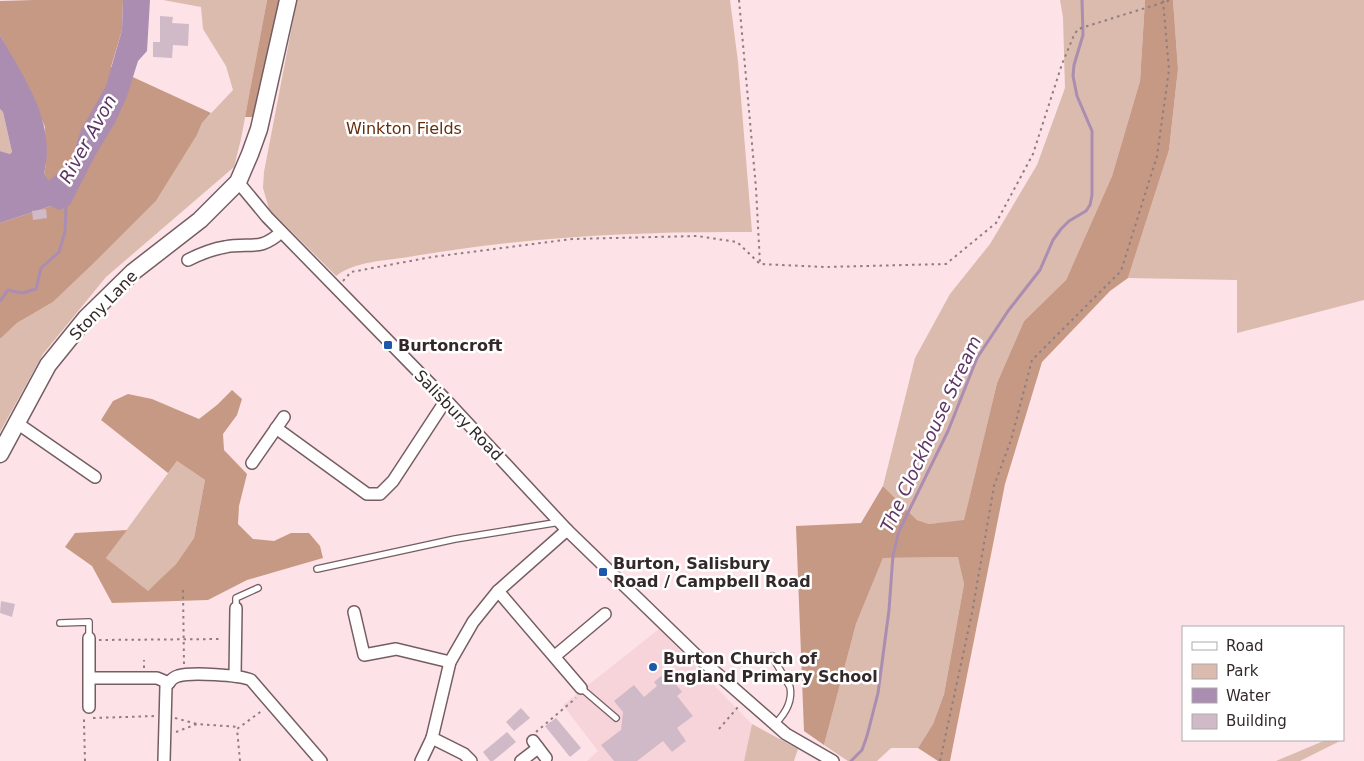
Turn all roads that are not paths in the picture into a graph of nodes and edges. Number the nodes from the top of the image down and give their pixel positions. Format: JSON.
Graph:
{"nodes":[{"id":1,"x":288,"y":0,"type":"edge"},
{"id":2,"x":238,"y":182,"type":"junction"},
{"id":3,"x":281,"y":232,"type":"junction"},
{"id":4,"x":188,"y":260,"type":"dead end"},
{"id":5,"x":446,"y":400,"type":"junction"},
{"id":6,"x":284,"y":417,"type":"dead end"},
{"id":7,"x":17,"y":423,"type":"junction"},
{"id":8,"x":276,"y":428,"type":"junction"},
{"id":9,"x":0,"y":454,"type":"edge"},
{"id":10,"x":252,"y":463,"type":"dead end"},
{"id":11,"x":95,"y":477,"type":"dead end"},
{"id":12,"x":564,"y":526,"type":"junction"},
{"id":13,"x":317,"y":569,"type":"dead end"},
{"id":14,"x":258,"y":588,"type":"dead end"},
{"id":15,"x":498,"y":591,"type":"junction"},
{"id":16,"x":236,"y":608,"type":"joint"},
{"id":17,"x":354,"y":612,"type":"dead end"},
{"id":18,"x":605,"y":614,"type":"dead end"},
{"id":19,"x":60,"y":623,"type":"dead end"},
{"id":20,"x":89,"y":639,"type":"joint"},
{"id":21,"x":555,"y":656,"type":"junction"},
{"id":22,"x":772,"y":656,"type":"dead end"},
{"id":23,"x":450,"y":662,"type":"junction"},
{"id":24,"x":235,"y":676,"type":"junction"},
{"id":25,"x":90,"y":678,"type":"junction"},
{"id":26,"x":169,"y":683,"type":"junction"},
{"id":27,"x":583,"y":689,"type":"joint"},
{"id":28,"x":89,"y":707,"type":"dead end"},
{"id":29,"x":616,"y":718,"type":"dead end"},
{"id":30,"x":775,"y":724,"type":"junction"},
{"id":31,"x":432,"y":738,"type":"junction"},
{"id":32,"x":546,"y":758,"type":"dead end"},
{"id":33,"x":164,"y":761,"type":"edge"},
{"id":34,"x":321,"y":761,"type":"edge"},
{"id":35,"x":421,"y":761,"type":"edge"},
{"id":36,"x":471,"y":761,"type":"edge"},
{"id":37,"x":521,"y":761,"type":"edge"},
{"id":38,"x":833,"y":761,"type":"edge"}],
"edges":[{"from":1,"to":2,"type":"main road"},
{"from":2,"to":3,"type":"street","name":"Salisbury Road"},
{"from":2,"to":7,"type":"main road","name":"Stony Lane"},
{"from":3,"to":4,"type":"street"},
{"from":3,"to":5,"type":"street","name":"Salisbury Road"},
{"from":5,"to":8,"type":"street"},
{"from":5,"to":12,"type":"street","name":"Salisbury Road"},
{"from":6,"to":8,"type":"street"},
{"from":7,"to":9,"type":"main road","name":"Stony Lane"},
{"from":7,"to":11,"type":"street"},
{"from":8,"to":10,"type":"street"},
{"from":12,"to":13,"type":"lane"},
{"from":12,"to":15,"type":"street"},
{"from":12,"to":30,"type":"street","name":"Salisbury Road"},
{"from":14,"to":16,"type":"lane"},
{"from":15,"to":21,"type":"street"},
{"from":15,"to":23,"type":"street"},
{"from":16,"to":24,"type":"street"},
{"from":17,"to":23,"type":"street"},
{"from":18,"to":21,"type":"street"},
{"from":19,"to":20,"type":"lane"},
{"from":20,"to":25,"type":"street"},
{"from":21,"to":27,"type":"street"},
{"from":22,"to":30,"type":"lane"},
{"from":23,"to":31,"type":"street"},
{"from":24,"to":26,"type":"street"},
{"from":24,"to":34,"type":"street"},
{"from":25,"to":26,"type":"street"},
{"from":25,"to":28,"type":"street"},
{"from":26,"to":33,"type":"street"},
{"from":27,"to":29,"type":"lane"},
{"from":30,"to":38,"type":"street","name":"Salisbury Road"},
{"from":31,"to":35,"type":"street"},
{"from":31,"to":36,"type":"street"},
{"from":32,"to":37,"type":"street"}]}
